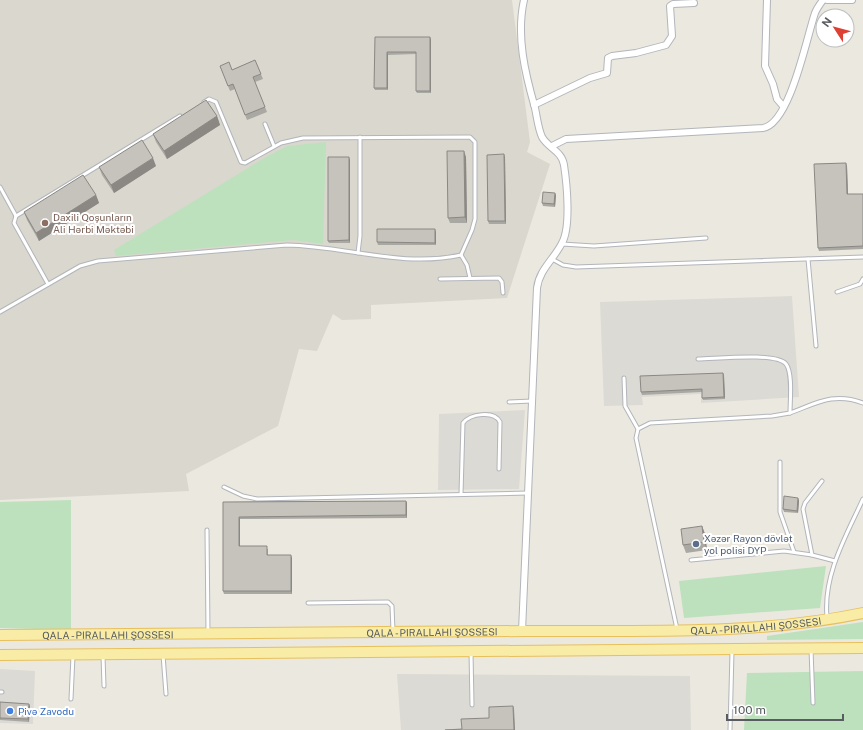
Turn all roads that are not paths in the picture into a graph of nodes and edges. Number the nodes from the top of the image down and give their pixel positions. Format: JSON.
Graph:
{"nodes":[{"id":1,"x":524,"y":0,"type":"edge"},
{"id":2,"x":767,"y":0,"type":"edge"},
{"id":3,"x":823,"y":0,"type":"edge"},
{"id":4,"x":827,"y":0,"type":"edge"},
{"id":5,"x":852,"y":0,"type":"edge"},
{"id":6,"x":694,"y":3,"type":"dead end"},
{"id":7,"x":203,"y":103,"type":"edge"},
{"id":8,"x":534,"y":105,"type":"junction"},
{"id":9,"x":783,"y":106,"type":"junction"},
{"id":10,"x":183,"y":115,"type":"edge"},
{"id":11,"x":265,"y":124,"type":"dead end"},
{"id":12,"x":360,"y":137,"type":"junction"},
{"id":13,"x":274,"y":146,"type":"junction"},
{"id":14,"x":552,"y":146,"type":"junction"},
{"id":15,"x":0,"y":187,"type":"edge"},
{"id":16,"x":16,"y":216,"type":"junction"},
{"id":17,"x":706,"y":238,"type":"dead end"},
{"id":18,"x":562,"y":244,"type":"junction"},
{"id":19,"x":358,"y":253,"type":"junction"},
{"id":20,"x":461,"y":255,"type":"junction"},
{"id":21,"x":863,"y":257,"type":"edge"},
{"id":22,"x":552,"y":258,"type":"junction"},
{"id":23,"x":808,"y":259,"type":"junction"},
{"id":24,"x":470,"y":278,"type":"junction"},
{"id":25,"x":440,"y":279,"type":"dead end"},
{"id":26,"x":863,"y":279,"type":"edge"},
{"id":27,"x":48,"y":284,"type":"junction"},
{"id":28,"x":837,"y":292,"type":"dead end"},
{"id":29,"x":503,"y":293,"type":"dead end"},
{"id":30,"x":0,"y":312,"type":"edge"},
{"id":31,"x":816,"y":346,"type":"dead end"},
{"id":32,"x":698,"y":359,"type":"dead end"},
{"id":33,"x":624,"y":378,"type":"dead end"},
{"id":34,"x":532,"y":401,"type":"junction"},
{"id":35,"x":509,"y":402,"type":"dead end"},
{"id":36,"x":863,"y":403,"type":"edge"},
{"id":37,"x":790,"y":413,"type":"junction"},
{"id":38,"x":638,"y":430,"type":"junction"},
{"id":39,"x":780,"y":462,"type":"dead end"},
{"id":40,"x":499,"y":468,"type":"dead end"},
{"id":41,"x":822,"y":481,"type":"dead end"},
{"id":42,"x":224,"y":487,"type":"dead end"},
{"id":43,"x":528,"y":493,"type":"junction"},
{"id":44,"x":462,"y":494,"type":"junction"},
{"id":45,"x":863,"y":499,"type":"edge"},
{"id":46,"x":207,"y":530,"type":"dead end"},
{"id":47,"x":794,"y":552,"type":"junction"},
{"id":48,"x":812,"y":555,"type":"junction"},
{"id":49,"x":691,"y":560,"type":"dead end"},
{"id":50,"x":835,"y":561,"type":"junction"},
{"id":51,"x":308,"y":603,"type":"dead end"},
{"id":52,"x":863,"y":613,"type":"edge"},
{"id":53,"x":828,"y":621,"type":"junction"},
{"id":54,"x":677,"y":629,"type":"junction"},
{"id":55,"x":522,"y":631,"type":"junction"},
{"id":56,"x":393,"y":633,"type":"junction"},
{"id":57,"x":208,"y":634,"type":"junction"},
{"id":58,"x":0,"y":635,"type":"edge"},
{"id":59,"x":732,"y":648,"type":"junction"},
{"id":60,"x":811,"y":648,"type":"junction"},
{"id":61,"x":863,"y":648,"type":"edge"},
{"id":62,"x":471,"y":651,"type":"junction"},
{"id":63,"x":73,"y":654,"type":"junction"},
{"id":64,"x":103,"y":654,"type":"junction"},
{"id":65,"x":163,"y":654,"type":"junction"},
{"id":66,"x":0,"y":655,"type":"edge"},
{"id":67,"x":104,"y":686,"type":"dead end"},
{"id":68,"x":166,"y":694,"type":"dead end"},
{"id":69,"x":71,"y":699,"type":"dead end"},
{"id":70,"x":813,"y":703,"type":"dead end"},
{"id":71,"x":472,"y":705,"type":"dead end"},
{"id":72,"x":730,"y":730,"type":"edge"}],
"edges":[{"from":1,"to":8,"type":"street"},
{"from":2,"to":9,"type":"street"},
{"from":3,"to":9,"type":"street"},
{"from":4,"to":5,"type":"street"},
{"from":6,"to":8,"type":"street"},
{"from":7,"to":13,"type":"lane"},
{"from":8,"to":14,"type":"street"},
{"from":9,"to":14,"type":"street"},
{"from":10,"to":16,"type":"lane"},
{"from":11,"to":13,"type":"lane"},
{"from":12,"to":13,"type":"lane"},
{"from":12,"to":19,"type":"lane"},
{"from":12,"to":20,"type":"lane"},
{"from":14,"to":18,"type":"street"},
{"from":15,"to":16,"type":"lane"},
{"from":16,"to":27,"type":"lane"},
{"from":17,"to":18,"type":"lane"},
{"from":18,"to":22,"type":"street"},
{"from":19,"to":20,"type":"lane"},
{"from":19,"to":27,"type":"lane"},
{"from":20,"to":24,"type":"lane"},
{"from":21,"to":23,"type":"lane"},
{"from":22,"to":23,"type":"lane"},
{"from":22,"to":34,"type":"street"},
{"from":23,"to":31,"type":"lane"},
{"from":24,"to":25,"type":"lane"},
{"from":24,"to":29,"type":"lane"},
{"from":26,"to":28,"type":"lane"},
{"from":27,"to":30,"type":"lane"},
{"from":32,"to":37,"type":"lane"},
{"from":33,"to":38,"type":"lane"},
{"from":34,"to":35,"type":"lane"},
{"from":34,"to":43,"type":"street"},
{"from":36,"to":37,"type":"lane"},
{"from":37,"to":38,"type":"lane"},
{"from":38,"to":54,"type":"lane"},
{"from":39,"to":47,"type":"lane"},
{"from":40,"to":44,"type":"lane"},
{"from":41,"to":48,"type":"lane"},
{"from":42,"to":44,"type":"lane"},
{"from":43,"to":44,"type":"lane"},
{"from":43,"to":55,"type":"street"},
{"from":45,"to":50,"type":"lane"},
{"from":46,"to":57,"type":"lane"},
{"from":47,"to":48,"type":"lane"},
{"from":47,"to":49,"type":"lane"},
{"from":48,"to":50,"type":"lane"},
{"from":50,"to":53,"type":"lane"},
{"from":51,"to":56,"type":"lane"},
{"from":52,"to":53,"type":"main road"},
{"from":53,"to":54,"type":"main road"},
{"from":54,"to":55,"type":"main road"},
{"from":55,"to":56,"type":"main road"},
{"from":56,"to":57,"type":"main road"},
{"from":57,"to":58,"type":"main road"},
{"from":59,"to":60,"type":"main road"},
{"from":59,"to":62,"type":"main road"},
{"from":59,"to":72,"type":"lane"},
{"from":60,"to":61,"type":"main road"},
{"from":60,"to":70,"type":"lane"},
{"from":62,"to":65,"type":"main road"},
{"from":62,"to":71,"type":"lane"},
{"from":63,"to":64,"type":"main road"},
{"from":63,"to":66,"type":"main road"},
{"from":63,"to":69,"type":"lane"},
{"from":64,"to":65,"type":"main road"},
{"from":64,"to":67,"type":"lane"},
{"from":65,"to":68,"type":"lane"}]}
